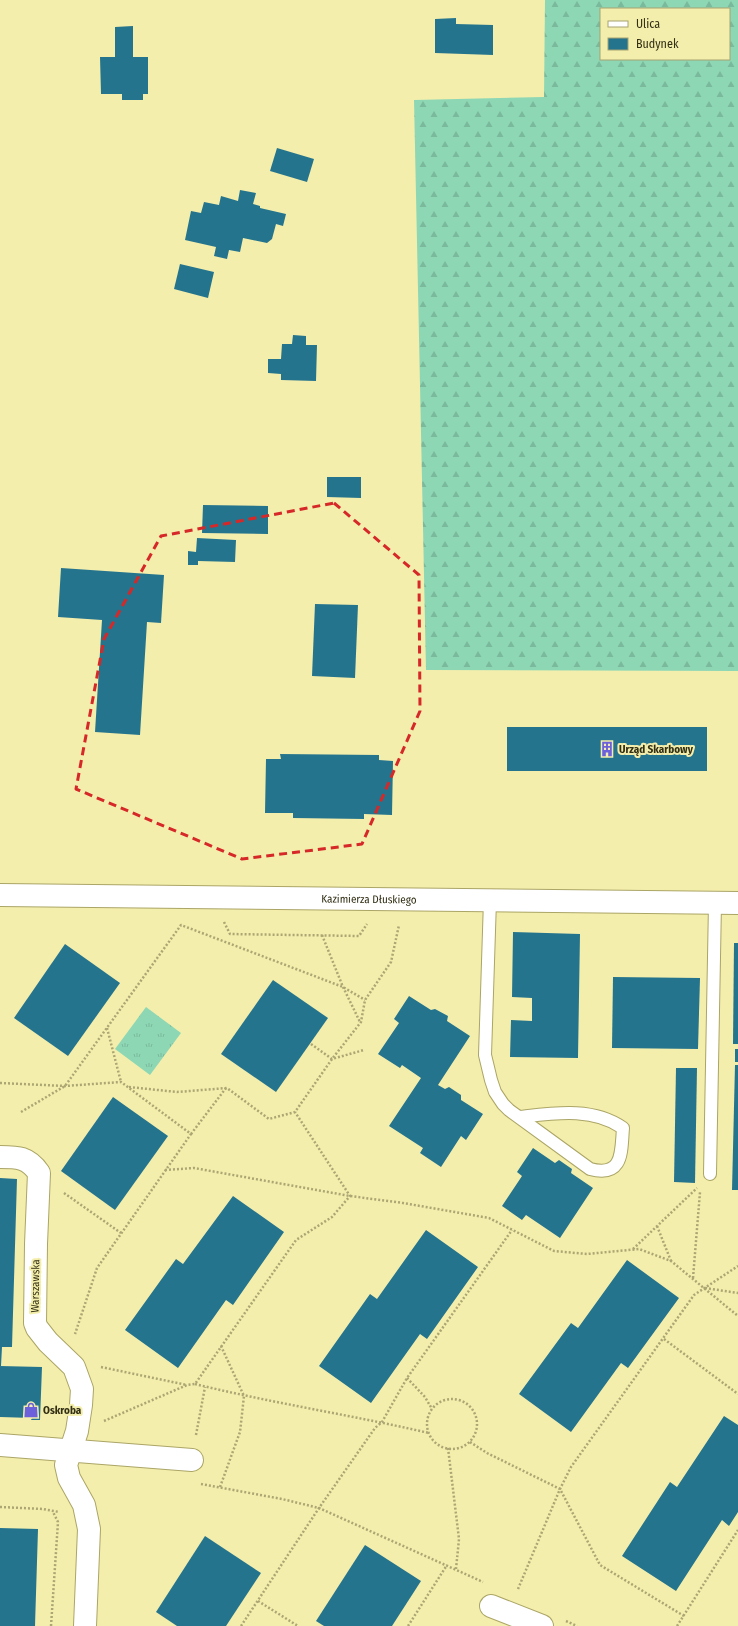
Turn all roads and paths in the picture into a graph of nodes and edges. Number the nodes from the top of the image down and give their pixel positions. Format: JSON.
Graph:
{"nodes":[{"id":1,"x":0,"y":895,"type":"edge"},
{"id":2,"x":490,"y":900,"type":"junction"},
{"id":3,"x":715,"y":903,"type":"junction"},
{"id":4,"x":738,"y":903,"type":"edge"},
{"id":5,"x":399,"y":924,"type":"dead end"},
{"id":6,"x":322,"y":935,"type":"dead end"},
{"id":7,"x":343,"y":987,"type":"junction"},
{"id":8,"x":365,"y":1000,"type":"junction"},
{"id":9,"x":361,"y":1022,"type":"junction"},
{"id":10,"x":107,"y":1027,"type":"junction"},
{"id":11,"x":311,"y":1044,"type":"dead end"},
{"id":12,"x":364,"y":1050,"type":"dead end"},
{"id":13,"x":332,"y":1059,"type":"junction"},
{"id":14,"x":121,"y":1082,"type":"junction"},
{"id":15,"x":0,"y":1083,"type":"edge"},
{"id":16,"x":65,"y":1086,"type":"junction"},
{"id":17,"x":129,"y":1087,"type":"junction"},
{"id":18,"x":227,"y":1088,"type":"junction"},
{"id":19,"x":21,"y":1112,"type":"dead end"},
{"id":20,"x":295,"y":1112,"type":"junction"},
{"id":21,"x":520,"y":1117,"type":"junction"},
{"id":22,"x":191,"y":1134,"type":"junction"},
{"id":23,"x":0,"y":1157,"type":"edge"},
{"id":24,"x":164,"y":1170,"type":"junction"},
{"id":25,"x":710,"y":1174,"type":"dead end"},
{"id":26,"x":38,"y":1180,"type":"junction"},
{"id":27,"x":350,"y":1196,"type":"junction"},
{"id":28,"x":657,"y":1226,"type":"junction"},
{"id":29,"x":512,"y":1230,"type":"junction"},
{"id":30,"x":121,"y":1233,"type":"junction"},
{"id":31,"x":632,"y":1250,"type":"junction"},
{"id":32,"x":671,"y":1261,"type":"junction"},
{"id":33,"x":738,"y":1266,"type":"edge"},
{"id":34,"x":693,"y":1279,"type":"junction"},
{"id":35,"x":704,"y":1288,"type":"junction"},
{"id":36,"x":738,"y":1293,"type":"edge"},
{"id":37,"x":738,"y":1316,"type":"edge"},
{"id":38,"x":664,"y":1339,"type":"junction"},
{"id":39,"x":221,"y":1346,"type":"junction"},
{"id":40,"x":68,"y":1360,"type":"junction"},
{"id":41,"x":407,"y":1378,"type":"junction"},
{"id":42,"x":194,"y":1384,"type":"junction"},
{"id":43,"x":186,"y":1385,"type":"junction"},
{"id":44,"x":205,"y":1387,"type":"junction"},
{"id":45,"x":738,"y":1394,"type":"edge"},
{"id":46,"x":244,"y":1396,"type":"junction"},
{"id":47,"x":432,"y":1409,"type":"junction"},
{"id":48,"x":382,"y":1422,"type":"junction"},
{"id":49,"x":429,"y":1433,"type":"junction"},
{"id":50,"x":470,"y":1442,"type":"junction"},
{"id":51,"x":0,"y":1445,"type":"edge"},
{"id":52,"x":448,"y":1448,"type":"junction"},
{"id":53,"x":70,"y":1450,"type":"junction"},
{"id":54,"x":98,"y":1453,"type":"junction"},
{"id":55,"x":192,"y":1460,"type":"joint"},
{"id":56,"x":220,"y":1487,"type":"dead end"},
{"id":57,"x":560,"y":1489,"type":"junction"},
{"id":58,"x":0,"y":1507,"type":"edge"},
{"id":59,"x":319,"y":1508,"type":"junction"},
{"id":60,"x":53,"y":1512,"type":"junction"},
{"id":61,"x":87,"y":1514,"type":"junction"},
{"id":62,"x":738,"y":1530,"type":"edge"},
{"id":63,"x":456,"y":1569,"type":"dead end"},
{"id":64,"x":518,"y":1590,"type":"dead end"},
{"id":65,"x":258,"y":1601,"type":"junction"},
{"id":66,"x":492,"y":1606,"type":"dead end"},
{"id":67,"x":684,"y":1616,"type":"junction"},
{"id":68,"x":51,"y":1626,"type":"edge"},
{"id":69,"x":85,"y":1626,"type":"edge"},
{"id":70,"x":241,"y":1626,"type":"edge"},
{"id":71,"x":298,"y":1626,"type":"edge"},
{"id":72,"x":408,"y":1626,"type":"edge"},
{"id":73,"x":542,"y":1626,"type":"edge"},
{"id":74,"x":677,"y":1626,"type":"edge"}],
"edges":[{"from":1,"to":2,"type":"street","name":"Kazimierza Dłuskiego"},
{"from":2,"to":3,"type":"street","name":"Kazimierza Dłuskiego"},
{"from":2,"to":21,"type":"lane"},
{"from":3,"to":4,"type":"street","name":"Kazimierza Dłuskiego"},
{"from":3,"to":25,"type":"lane"},
{"from":5,"to":8,"type":"path"},
{"from":6,"to":7,"type":"path"},
{"from":7,"to":8,"type":"path"},
{"from":7,"to":9,"type":"path"},
{"from":7,"to":10,"type":"path"},
{"from":8,"to":9,"type":"path"},
{"from":9,"to":13,"type":"path"},
{"from":10,"to":14,"type":"path"},
{"from":10,"to":16,"type":"path"},
{"from":11,"to":13,"type":"path"},
{"from":12,"to":13,"type":"path"},
{"from":13,"to":20,"type":"path"},
{"from":14,"to":16,"type":"path"},
{"from":14,"to":17,"type":"path"},
{"from":15,"to":16,"type":"path"},
{"from":16,"to":19,"type":"path"},
{"from":17,"to":18,"type":"path"},
{"from":17,"to":22,"type":"path"},
{"from":18,"to":20,"type":"path"},
{"from":18,"to":22,"type":"path"},
{"from":20,"to":27,"type":"path"},
{"from":21,"to":21,"type":"lane"},
{"from":22,"to":24,"type":"path"},
{"from":23,"to":26,"type":"street","name":"Warszawska"},
{"from":24,"to":27,"type":"path"},
{"from":24,"to":30,"type":"path"},
{"from":26,"to":30,"type":"path"},
{"from":26,"to":40,"type":"street","name":"Warszawska"},
{"from":27,"to":29,"type":"path"},
{"from":27,"to":39,"type":"path"},
{"from":28,"to":31,"type":"path"},
{"from":28,"to":32,"type":"path"},
{"from":28,"to":34,"type":"path"},
{"from":29,"to":31,"type":"path"},
{"from":29,"to":41,"type":"path"},
{"from":30,"to":40,"type":"path"},
{"from":31,"to":32,"type":"path"},
{"from":32,"to":34,"type":"path"},
{"from":33,"to":35,"type":"path"},
{"from":34,"to":35,"type":"path"},
{"from":35,"to":36,"type":"path"},
{"from":35,"to":37,"type":"path"},
{"from":35,"to":38,"type":"path"},
{"from":38,"to":45,"type":"path"},
{"from":38,"to":57,"type":"path"},
{"from":39,"to":42,"type":"path"},
{"from":39,"to":46,"type":"path"},
{"from":40,"to":43,"type":"path"},
{"from":40,"to":53,"type":"street","name":"Warszawska"},
{"from":41,"to":47,"type":"path"},
{"from":41,"to":48,"type":"path"},
{"from":42,"to":43,"type":"path"},
{"from":42,"to":44,"type":"path"},
{"from":43,"to":54,"type":"path"},
{"from":44,"to":46,"type":"path"},
{"from":44,"to":55,"type":"path"},
{"from":46,"to":48,"type":"path"},
{"from":46,"to":56,"type":"path"},
{"from":47,"to":49,"type":"path"},
{"from":47,"to":50,"type":"path"},
{"from":48,"to":49,"type":"path"},
{"from":48,"to":59,"type":"path"},
{"from":49,"to":52,"type":"path"},
{"from":50,"to":52,"type":"path"},
{"from":50,"to":57,"type":"path"},
{"from":51,"to":53,"type":"street"},
{"from":52,"to":63,"type":"path"},
{"from":53,"to":54,"type":"street"},
{"from":53,"to":61,"type":"street","name":"Warszawska"},
{"from":54,"to":55,"type":"street"},
{"from":57,"to":64,"type":"path"},
{"from":57,"to":67,"type":"path"},
{"from":58,"to":60,"type":"path"},
{"from":59,"to":65,"type":"path"},
{"from":59,"to":72,"type":"path"},
{"from":60,"to":61,"type":"path"},
{"from":60,"to":68,"type":"path"},
{"from":61,"to":69,"type":"street","name":"Warszawska"},
{"from":62,"to":67,"type":"path"},
{"from":65,"to":70,"type":"path"},
{"from":65,"to":71,"type":"path"},
{"from":66,"to":73,"type":"street"},
{"from":67,"to":74,"type":"path"}]}
